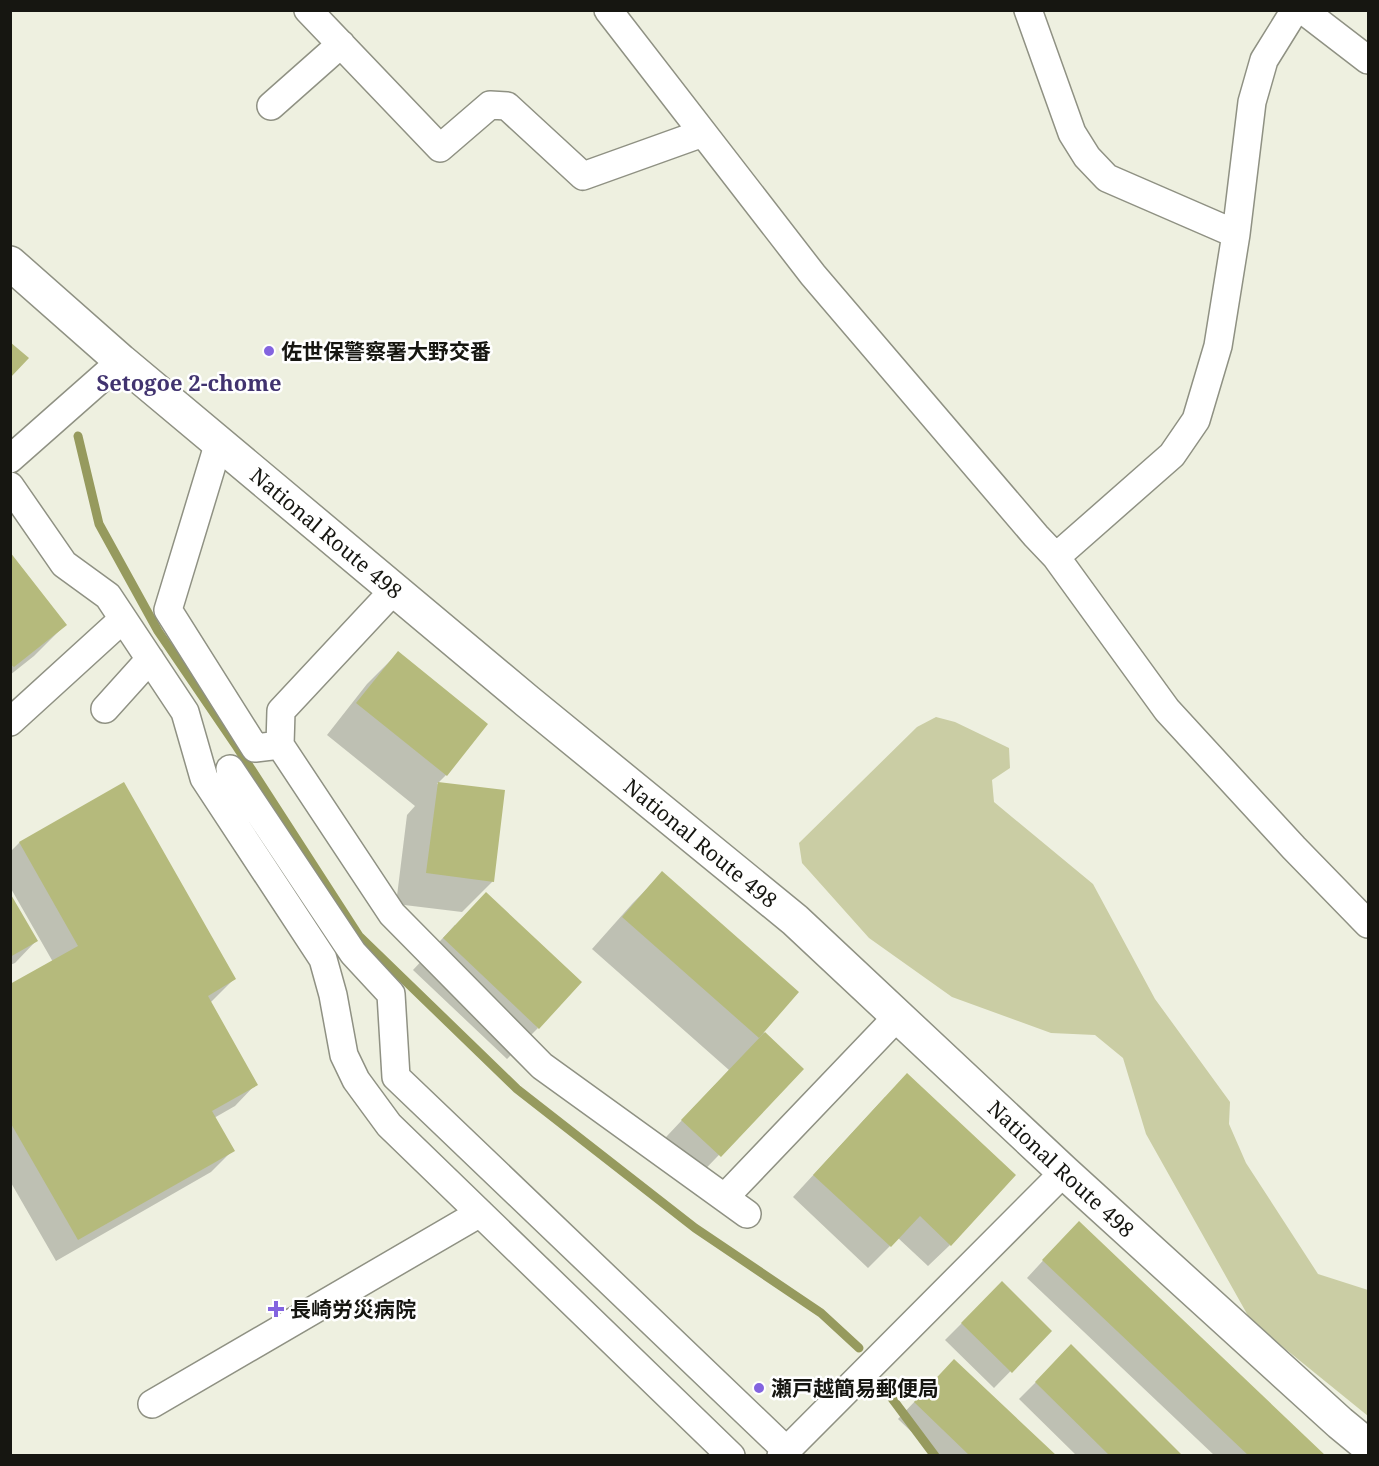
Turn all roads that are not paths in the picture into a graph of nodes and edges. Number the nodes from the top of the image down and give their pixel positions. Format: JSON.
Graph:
{"nodes":[{"id":1,"x":308,"y":10,"type":"edge"},
{"id":2,"x":608,"y":10,"type":"edge"},
{"id":3,"x":1028,"y":10,"type":"edge"},
{"id":4,"x":1294,"y":10,"type":"edge"},
{"id":5,"x":1304,"y":10,"type":"edge"},
{"id":6,"x":341,"y":44,"type":"junction"},
{"id":7,"x":1368,"y":60,"type":"edge"},
{"id":8,"x":271,"y":106,"type":"dead end"},
{"id":9,"x":703,"y":133,"type":"junction"},
{"id":10,"x":1236,"y":234,"type":"junction"},
{"id":11,"x":10,"y":263,"type":"edge"},
{"id":12,"x":121,"y":361,"type":"junction"},
{"id":13,"x":219,"y":442,"type":"junction"},
{"id":14,"x":10,"y":459,"type":"edge"},
{"id":15,"x":10,"y":486,"type":"edge"},
{"id":16,"x":1056,"y":557,"type":"junction"},
{"id":17,"x":394,"y":590,"type":"junction"},
{"id":18,"x":123,"y":619,"type":"junction"},
{"id":19,"x":150,"y":659,"type":"junction"},
{"id":20,"x":105,"y":708,"type":"dead end"},
{"id":21,"x":10,"y":722,"type":"edge"},
{"id":22,"x":268,"y":747,"type":"junction"},
{"id":23,"x":230,"y":769,"type":"junction"},
{"id":24,"x":209,"y":786,"type":"junction"},
{"id":25,"x":1368,"y":924,"type":"edge"},
{"id":26,"x":898,"y":1016,"type":"junction"},
{"id":27,"x":1064,"y":1172,"type":"junction"},
{"id":28,"x":725,"y":1197,"type":"junction"},
{"id":29,"x":480,"y":1213,"type":"junction"},
{"id":30,"x":747,"y":1214,"type":"dead end"},
{"id":31,"x":152,"y":1404,"type":"dead end"},
{"id":32,"x":1368,"y":1446,"type":"edge"},
{"id":33,"x":784,"y":1453,"type":"edge"},
{"id":34,"x":731,"y":1455,"type":"edge"}],
"edges":[{"from":1,"to":6,"type":"street"},
{"from":2,"to":9,"type":"street"},
{"from":3,"to":10,"type":"street"},
{"from":4,"to":10,"type":"street"},
{"from":5,"to":7,"type":"street"},
{"from":6,"to":8,"type":"street"},
{"from":6,"to":9,"type":"street"},
{"from":9,"to":16,"type":"street"},
{"from":10,"to":16,"type":"street"},
{"from":11,"to":12,"type":"highway","name":"National Route 498"},
{"from":12,"to":13,"type":"highway","name":"National Route 498"},
{"from":12,"to":14,"type":"street"},
{"from":13,"to":17,"type":"highway","name":"National Route 498"},
{"from":13,"to":22,"type":"street"},
{"from":15,"to":18,"type":"street"},
{"from":16,"to":25,"type":"street"},
{"from":17,"to":22,"type":"street"},
{"from":17,"to":26,"type":"highway","name":"National Route 498"},
{"from":18,"to":19,"type":"street"},
{"from":18,"to":21,"type":"street"},
{"from":19,"to":20,"type":"street"},
{"from":19,"to":24,"type":"street"},
{"from":22,"to":23,"type":"street"},
{"from":22,"to":28,"type":"street"},
{"from":23,"to":24,"type":"street"},
{"from":23,"to":33,"type":"street"},
{"from":24,"to":29,"type":"street"},
{"from":26,"to":27,"type":"highway","name":"National Route 498"},
{"from":26,"to":28,"type":"street"},
{"from":27,"to":32,"type":"highway","name":"National Route 498"},
{"from":27,"to":33,"type":"street"},
{"from":28,"to":30,"type":"street"},
{"from":29,"to":31,"type":"street"},
{"from":29,"to":34,"type":"street"}]}
